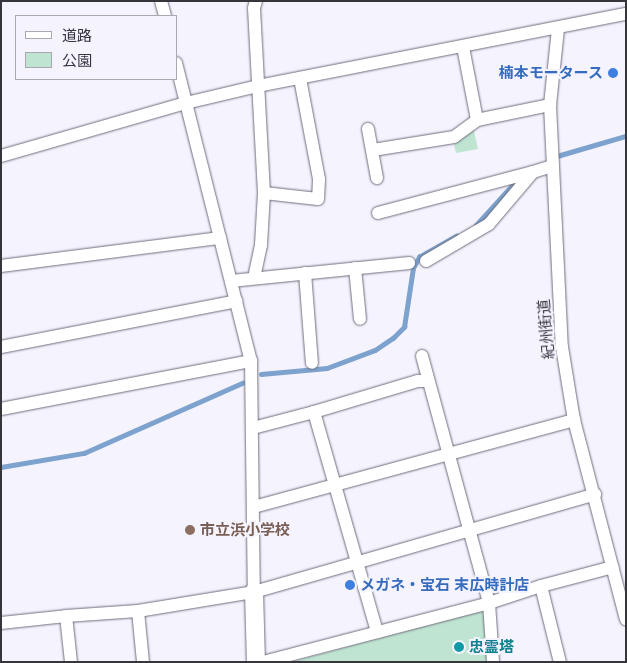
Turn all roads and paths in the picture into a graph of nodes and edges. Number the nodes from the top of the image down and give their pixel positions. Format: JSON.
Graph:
{"nodes":[{"id":1,"x":161,"y":1,"type":"edge"},
{"id":2,"x":256,"y":1,"type":"edge"},
{"id":3,"x":626,"y":14,"type":"edge"},
{"id":4,"x":165,"y":15,"type":"edge"},
{"id":5,"x":558,"y":29,"type":"junction"},
{"id":6,"x":463,"y":47,"type":"junction"},
{"id":7,"x":178,"y":71,"type":"edge"},
{"id":8,"x":300,"y":78,"type":"junction"},
{"id":9,"x":258,"y":86,"type":"junction"},
{"id":10,"x":186,"y":103,"type":"junction"},
{"id":11,"x":550,"y":105,"type":"junction"},
{"id":12,"x":477,"y":120,"type":"junction"},
{"id":13,"x":368,"y":129,"type":"dead end"},
{"id":14,"x":372,"y":150,"type":"junction"},
{"id":15,"x":1,"y":156,"type":"edge"},
{"id":16,"x":552,"y":166,"type":"junction"},
{"id":17,"x":533,"y":172,"type":"junction"},
{"id":18,"x":377,"y":178,"type":"dead end"},
{"id":19,"x":264,"y":193,"type":"junction"},
{"id":20,"x":378,"y":213,"type":"dead end"},
{"id":21,"x":220,"y":238,"type":"junction"},
{"id":22,"x":426,"y":261,"type":"dead end"},
{"id":23,"x":409,"y":263,"type":"dead end"},
{"id":24,"x":1,"y":266,"type":"edge"},
{"id":25,"x":355,"y":268,"type":"junction"},
{"id":26,"x":305,"y":273,"type":"junction"},
{"id":27,"x":254,"y":278,"type":"junction"},
{"id":28,"x":231,"y":280,"type":"junction"},
{"id":29,"x":237,"y":301,"type":"junction"},
{"id":30,"x":360,"y":319,"type":"dead end"},
{"id":31,"x":1,"y":347,"type":"edge"},
{"id":32,"x":422,"y":356,"type":"dead end"},
{"id":33,"x":312,"y":363,"type":"dead end"},
{"id":34,"x":251,"y":365,"type":"junction"},
{"id":35,"x":428,"y":381,"type":"junction"},
{"id":36,"x":1,"y":409,"type":"edge"},
{"id":37,"x":314,"y":412,"type":"junction"},
{"id":38,"x":574,"y":420,"type":"junction"},
{"id":39,"x":253,"y":428,"type":"junction"},
{"id":40,"x":448,"y":455,"type":"junction"},
{"id":41,"x":335,"y":486,"type":"junction"},
{"id":42,"x":595,"y":494,"type":"junction"},
{"id":43,"x":254,"y":507,"type":"junction"},
{"id":44,"x":469,"y":529,"type":"junction"},
{"id":45,"x":357,"y":563,"type":"junction"},
{"id":46,"x":613,"y":567,"type":"junction"},
{"id":47,"x":541,"y":586,"type":"junction"},
{"id":48,"x":254,"y":592,"type":"junction"},
{"id":49,"x":489,"y":603,"type":"junction"},
{"id":50,"x":138,"y":610,"type":"junction"},
{"id":51,"x":66,"y":616,"type":"junction"},
{"id":52,"x":626,"y":619,"type":"edge"},
{"id":53,"x":1,"y":623,"type":"edge"},
{"id":54,"x":377,"y":632,"type":"junction"},
{"id":55,"x":71,"y":662,"type":"edge"},
{"id":56,"x":142,"y":662,"type":"edge"},
{"id":57,"x":256,"y":662,"type":"edge"},
{"id":58,"x":264,"y":662,"type":"edge"},
{"id":59,"x":492,"y":662,"type":"edge"},
{"id":60,"x":560,"y":662,"type":"edge"}],
"edges":[{"from":1,"to":4,"type":"street"},
{"from":2,"to":9,"type":"street"},
{"from":3,"to":5,"type":"street"},
{"from":5,"to":6,"type":"street"},
{"from":5,"to":11,"type":"street","name":"紀州街道"},
{"from":6,"to":8,"type":"street"},
{"from":6,"to":12,"type":"street"},
{"from":7,"to":10,"type":"street"},
{"from":8,"to":9,"type":"street"},
{"from":8,"to":19,"type":"street"},
{"from":9,"to":10,"type":"street"},
{"from":9,"to":19,"type":"street"},
{"from":10,"to":15,"type":"street"},
{"from":10,"to":21,"type":"street"},
{"from":11,"to":12,"type":"street"},
{"from":11,"to":16,"type":"street","name":"紀州街道"},
{"from":12,"to":14,"type":"street"},
{"from":13,"to":14,"type":"street"},
{"from":14,"to":18,"type":"street"},
{"from":16,"to":17,"type":"street"},
{"from":16,"to":38,"type":"street","name":"紀州街道"},
{"from":17,"to":20,"type":"street"},
{"from":17,"to":22,"type":"street"},
{"from":19,"to":27,"type":"street"},
{"from":21,"to":24,"type":"street"},
{"from":21,"to":28,"type":"street"},
{"from":23,"to":25,"type":"street"},
{"from":25,"to":26,"type":"street"},
{"from":25,"to":30,"type":"street"},
{"from":26,"to":27,"type":"street"},
{"from":26,"to":33,"type":"street"},
{"from":27,"to":28,"type":"street"},
{"from":28,"to":29,"type":"street"},
{"from":29,"to":31,"type":"street"},
{"from":29,"to":34,"type":"street"},
{"from":32,"to":35,"type":"street"},
{"from":34,"to":36,"type":"street"},
{"from":34,"to":39,"type":"street"},
{"from":35,"to":37,"type":"street"},
{"from":35,"to":40,"type":"street"},
{"from":37,"to":39,"type":"street"},
{"from":37,"to":41,"type":"street"},
{"from":38,"to":40,"type":"street"},
{"from":38,"to":42,"type":"street","name":"紀州街道"},
{"from":39,"to":43,"type":"street"},
{"from":40,"to":41,"type":"street"},
{"from":40,"to":44,"type":"street"},
{"from":41,"to":43,"type":"street"},
{"from":41,"to":45,"type":"street"},
{"from":42,"to":44,"type":"street"},
{"from":42,"to":46,"type":"street","name":"紀州街道"},
{"from":43,"to":48,"type":"street"},
{"from":44,"to":45,"type":"street"},
{"from":44,"to":49,"type":"street"},
{"from":45,"to":48,"type":"street"},
{"from":45,"to":54,"type":"street"},
{"from":46,"to":47,"type":"street"},
{"from":46,"to":52,"type":"street","name":"紀州街道"},
{"from":47,"to":49,"type":"street"},
{"from":47,"to":60,"type":"street"},
{"from":48,"to":50,"type":"street"},
{"from":48,"to":57,"type":"street"},
{"from":49,"to":54,"type":"street"},
{"from":49,"to":59,"type":"street"},
{"from":50,"to":51,"type":"street"},
{"from":50,"to":56,"type":"street"},
{"from":51,"to":53,"type":"street"},
{"from":51,"to":55,"type":"street"},
{"from":54,"to":58,"type":"street"}]}
